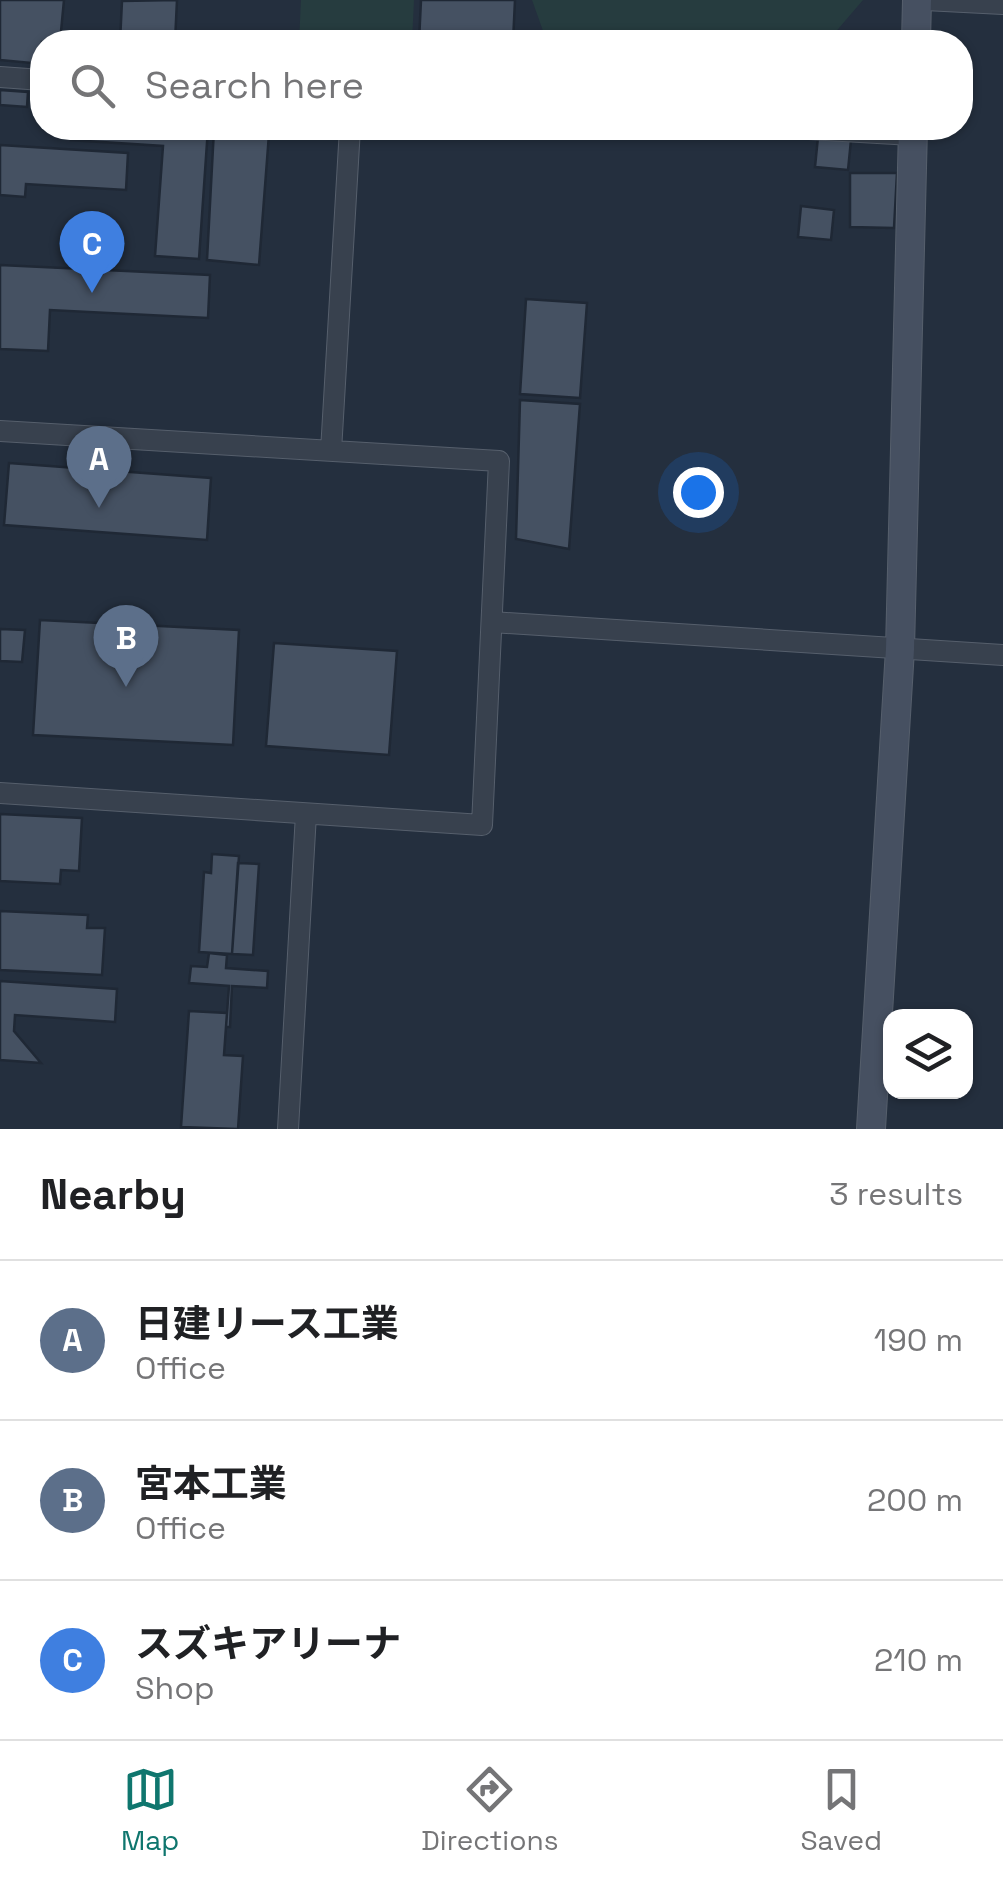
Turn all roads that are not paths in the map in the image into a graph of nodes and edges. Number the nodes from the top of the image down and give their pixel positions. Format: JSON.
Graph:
{"nodes":[{"id":1,"x":917,"y":0,"type":"edge"},
{"id":2,"x":925,"y":0,"type":"edge"},
{"id":3,"x":1003,"y":4,"type":"edge"},
{"id":4,"x":916,"y":30,"type":"edge"},
{"id":5,"x":0,"y":78,"type":"edge"},
{"id":6,"x":30,"y":79,"type":"edge"},
{"id":7,"x":349,"y":140,"type":"edge"},
{"id":8,"x":912,"y":140,"type":"edge"},
{"id":9,"x":0,"y":431,"type":"edge"},
{"id":10,"x":331,"y":451,"type":"junction"},
{"id":11,"x":492,"y":622,"type":"junction"},
{"id":12,"x":900,"y":649,"type":"junction"},
{"id":13,"x":1003,"y":655,"type":"edge"},
{"id":14,"x":0,"y":793,"type":"edge"},
{"id":15,"x":306,"y":814,"type":"junction"},
{"id":16,"x":288,"y":1129,"type":"edge"},
{"id":17,"x":871,"y":1129,"type":"edge"}],
"edges":[{"from":1,"to":4,"type":"street"},
{"from":2,"to":3,"type":"street"},
{"from":5,"to":6,"type":"street"},
{"from":7,"to":10,"type":"street"},
{"from":8,"to":12,"type":"street"},
{"from":9,"to":10,"type":"street"},
{"from":10,"to":11,"type":"street"},
{"from":11,"to":12,"type":"street"},
{"from":11,"to":15,"type":"street"},
{"from":12,"to":13,"type":"street"},
{"from":12,"to":17,"type":"street"},
{"from":14,"to":15,"type":"street"},
{"from":15,"to":16,"type":"street"}]}
